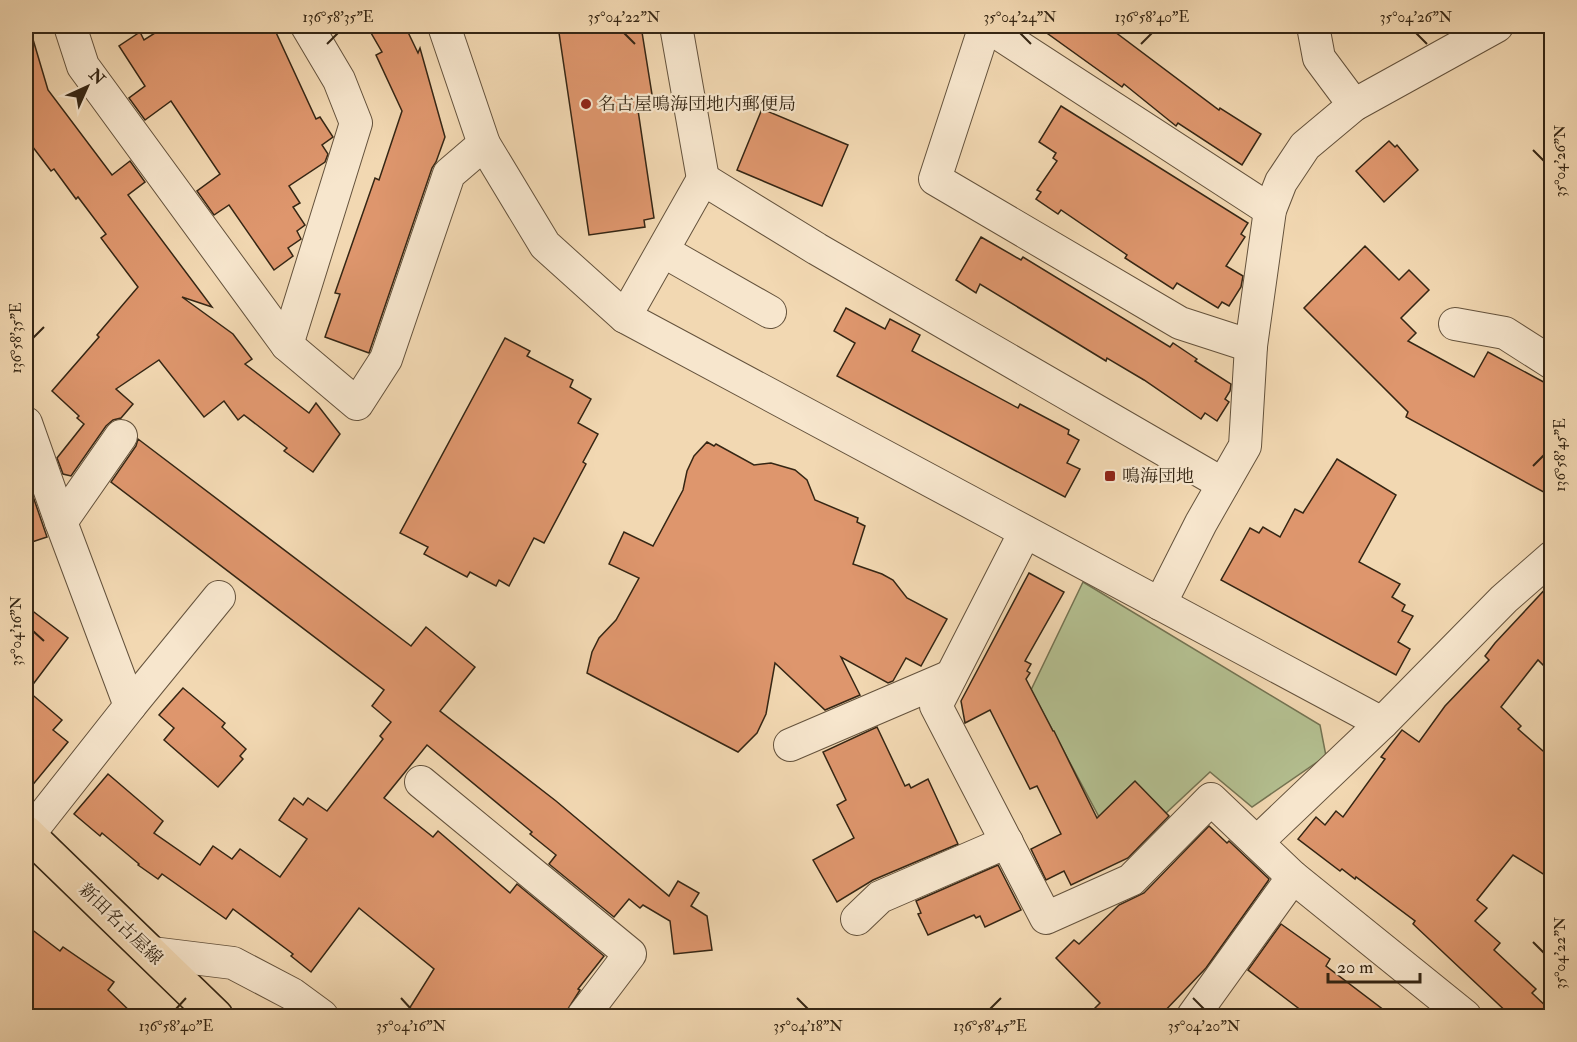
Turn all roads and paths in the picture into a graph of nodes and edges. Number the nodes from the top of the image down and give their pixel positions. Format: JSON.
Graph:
{"nodes":[{"id":1,"x":70,"y":26,"type":"edge"},
{"id":2,"x":307,"y":26,"type":"edge"},
{"id":3,"x":444,"y":26,"type":"edge"},
{"id":4,"x":676,"y":26,"type":"edge"},
{"id":5,"x":986,"y":26,"type":"edge"},
{"id":6,"x":1313,"y":26,"type":"edge"},
{"id":7,"x":1497,"y":26,"type":"edge"},
{"id":8,"x":1354,"y":105,"type":"junction"},
{"id":9,"x":484,"y":144,"type":"junction"},
{"id":10,"x":703,"y":179,"type":"junction"},
{"id":11,"x":1270,"y":210,"type":"junction"},
{"id":12,"x":663,"y":251,"type":"junction"},
{"id":13,"x":770,"y":312,"type":"dead end"},
{"id":14,"x":625,"y":317,"type":"junction"},
{"id":15,"x":1455,"y":324,"type":"dead end"},
{"id":16,"x":288,"y":345,"type":"junction"},
{"id":17,"x":1251,"y":346,"type":"junction"},
{"id":18,"x":1551,"y":363,"type":"edge"},
{"id":19,"x":26,"y":423,"type":"edge"},
{"id":20,"x":121,"y":436,"type":"dead end"},
{"id":21,"x":1223,"y":484,"type":"junction"},
{"id":22,"x":61,"y":522,"type":"junction"},
{"id":23,"x":1025,"y":532,"type":"junction"},
{"id":24,"x":1551,"y":557,"type":"edge"},
{"id":25,"x":219,"y":597,"type":"dead end"},
{"id":26,"x":1160,"y":604,"type":"junction"},
{"id":27,"x":951,"y":676,"type":"junction"},
{"id":28,"x":130,"y":706,"type":"junction"},
{"id":29,"x":1382,"y":723,"type":"junction"},
{"id":30,"x":790,"y":745,"type":"dead end"},
{"id":31,"x":421,"y":782,"type":"dead end"},
{"id":32,"x":27,"y":833,"type":"edge"},
{"id":33,"x":1007,"y":842,"type":"junction"},
{"id":34,"x":1257,"y":842,"type":"junction"},
{"id":35,"x":1293,"y":877,"type":"junction"},
{"id":36,"x":856,"y":919,"type":"dead end"},
{"id":37,"x":152,"y":953,"type":"junction"},
{"id":38,"x":216,"y":1017,"type":"edge"},
{"id":39,"x":322,"y":1017,"type":"edge"},
{"id":40,"x":583,"y":1017,"type":"edge"},
{"id":41,"x":1193,"y":1017,"type":"edge"},
{"id":42,"x":1465,"y":1017,"type":"edge"}],
"edges":[{"from":1,"to":16,"type":"street"},
{"from":2,"to":16,"type":"street"},
{"from":3,"to":9,"type":"street"},
{"from":4,"to":10,"type":"street"},
{"from":5,"to":11,"type":"street"},
{"from":5,"to":17,"type":"street"},
{"from":6,"to":8,"type":"street"},
{"from":7,"to":8,"type":"street"},
{"from":8,"to":11,"type":"street"},
{"from":9,"to":14,"type":"street"},
{"from":9,"to":16,"type":"street"},
{"from":10,"to":12,"type":"street"},
{"from":10,"to":21,"type":"street"},
{"from":11,"to":17,"type":"street"},
{"from":12,"to":13,"type":"street"},
{"from":12,"to":14,"type":"street"},
{"from":14,"to":23,"type":"street"},
{"from":15,"to":18,"type":"street"},
{"from":17,"to":21,"type":"street"},
{"from":19,"to":22,"type":"street"},
{"from":20,"to":22,"type":"street"},
{"from":21,"to":26,"type":"street"},
{"from":22,"to":28,"type":"street"},
{"from":23,"to":26,"type":"street"},
{"from":23,"to":27,"type":"street"},
{"from":24,"to":29,"type":"street"},
{"from":25,"to":28,"type":"street"},
{"from":26,"to":29,"type":"street"},
{"from":27,"to":30,"type":"street"},
{"from":27,"to":33,"type":"street"},
{"from":28,"to":32,"type":"street"},
{"from":29,"to":34,"type":"street"},
{"from":31,"to":40,"type":"street"},
{"from":32,"to":37,"type":"main road","name":"新田名古屋線"},
{"from":33,"to":34,"type":"street"},
{"from":33,"to":36,"type":"street"},
{"from":34,"to":35,"type":"street"},
{"from":35,"to":41,"type":"street"},
{"from":35,"to":42,"type":"street"},
{"from":37,"to":38,"type":"main road","name":"新田名古屋線"},
{"from":37,"to":39,"type":"street"}]}
